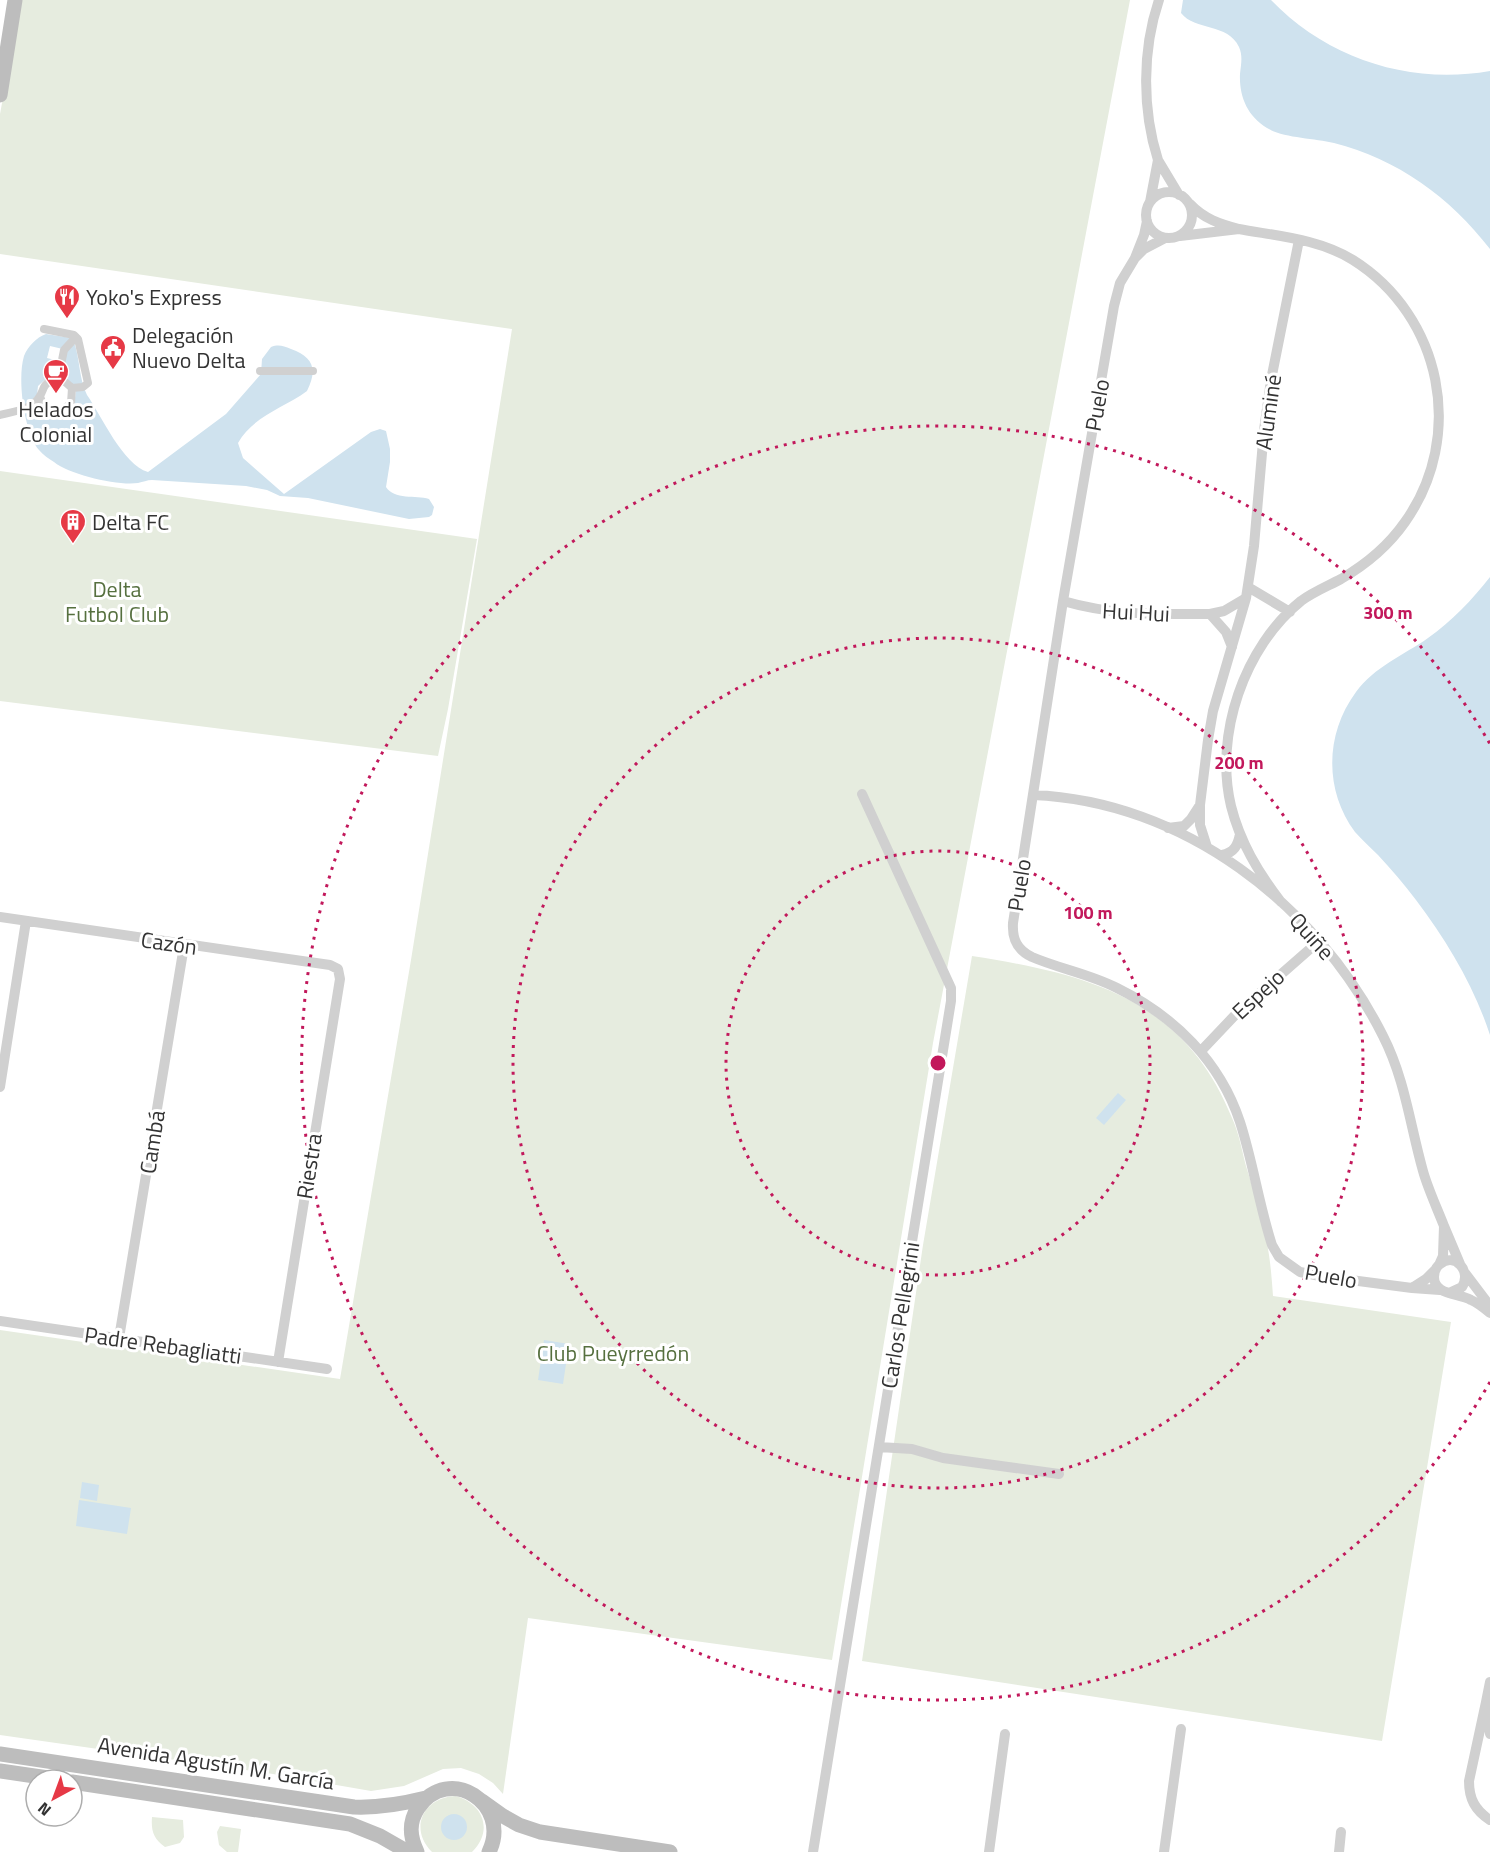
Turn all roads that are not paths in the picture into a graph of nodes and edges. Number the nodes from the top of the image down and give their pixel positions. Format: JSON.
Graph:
{"nodes":[{"id":1,"x":15,"y":0,"type":"edge"},
{"id":2,"x":1159,"y":0,"type":"edge"},
{"id":3,"x":0,"y":95,"type":"edge"},
{"id":4,"x":1158,"y":160,"type":"junction"},
{"id":5,"x":1184,"y":199,"type":"junction"},
{"id":6,"x":1150,"y":202,"type":"junction"},
{"id":7,"x":1147,"y":221,"type":"junction"},
{"id":8,"x":1239,"y":230,"type":"junction"},
{"id":9,"x":1177,"y":236,"type":"junction"},
{"id":10,"x":1165,"y":238,"type":"junction"},
{"id":11,"x":1299,"y":240,"type":"junction"},
{"id":12,"x":1135,"y":258,"type":"junction"},
{"id":13,"x":44,"y":329,"type":"dead end"},
{"id":14,"x":76,"y":337,"type":"junction"},
{"id":15,"x":260,"y":371,"type":"dead end"},
{"id":16,"x":313,"y":371,"type":"dead end"},
{"id":17,"x":58,"y":380,"type":"junction"},
{"id":18,"x":72,"y":388,"type":"junction"},
{"id":19,"x":40,"y":396,"type":"junction"},
{"id":20,"x":0,"y":415,"type":"edge"},
{"id":21,"x":1247,"y":592,"type":"junction"},
{"id":22,"x":1063,"y":601,"type":"junction"},
{"id":23,"x":1290,"y":612,"type":"junction"},
{"id":24,"x":1210,"y":614,"type":"junction"},
{"id":25,"x":1232,"y":647,"type":"junction"},
{"id":26,"x":862,"y":794,"type":"dead end"},
{"id":27,"x":1033,"y":795,"type":"junction"},
{"id":28,"x":1200,"y":805,"type":"junction"},
{"id":29,"x":1168,"y":828,"type":"junction"},
{"id":30,"x":1240,"y":834,"type":"junction"},
{"id":31,"x":1207,"y":847,"type":"junction"},
{"id":32,"x":1222,"y":855,"type":"junction"},
{"id":33,"x":1281,"y":902,"type":"junction"},
{"id":34,"x":0,"y":917,"type":"edge"},
{"id":35,"x":26,"y":921,"type":"junction"},
{"id":36,"x":1319,"y":941,"type":"junction"},
{"id":37,"x":184,"y":946,"type":"junction"},
{"id":38,"x":338,"y":969,"type":"joint"},
{"id":39,"x":1201,"y":1050,"type":"junction"},
{"id":40,"x":0,"y":1087,"type":"edge"},
{"id":41,"x":1444,"y":1226,"type":"junction"},
{"id":42,"x":1437,"y":1268,"type":"junction"},
{"id":43,"x":1462,"y":1269,"type":"junction"},
{"id":44,"x":1412,"y":1288,"type":"junction"},
{"id":45,"x":1445,"y":1291,"type":"junction"},
{"id":46,"x":1490,"y":1306,"type":"edge"},
{"id":47,"x":1490,"y":1313,"type":"edge"},
{"id":48,"x":0,"y":1321,"type":"edge"},
{"id":49,"x":119,"y":1338,"type":"junction"},
{"id":50,"x":278,"y":1362,"type":"junction"},
{"id":51,"x":327,"y":1369,"type":"dead end"},
{"id":52,"x":879,"y":1447,"type":"junction"},
{"id":53,"x":1059,"y":1474,"type":"dead end"},
{"id":54,"x":1490,"y":1682,"type":"edge"},
{"id":55,"x":1486,"y":1702,"type":"junction"},
{"id":56,"x":1181,"y":1729,"type":"dead end"},
{"id":57,"x":1005,"y":1734,"type":"dead end"},
{"id":58,"x":1490,"y":1734,"type":"edge"},
{"id":59,"x":0,"y":1754,"type":"edge"},
{"id":60,"x":0,"y":1771,"type":"edge"},
{"id":61,"x":24,"y":1774,"type":"edge"},
{"id":62,"x":84,"y":1784,"type":"edge"},
{"id":63,"x":426,"y":1798,"type":"junction"},
{"id":64,"x":482,"y":1801,"type":"junction"},
{"id":65,"x":1490,"y":1820,"type":"edge"},
{"id":66,"x":1341,"y":1832,"type":"dead end"},
{"id":67,"x":408,"y":1852,"type":"edge"},
{"id":68,"x":417,"y":1852,"type":"edge"},
{"id":69,"x":489,"y":1852,"type":"edge"},
{"id":70,"x":670,"y":1852,"type":"edge"},
{"id":71,"x":813,"y":1852,"type":"edge"},
{"id":72,"x":989,"y":1852,"type":"edge"},
{"id":73,"x":1164,"y":1852,"type":"edge"},
{"id":74,"x":1339,"y":1852,"type":"edge"}],
"edges":[{"from":1,"to":3,"type":"main road"},
{"from":2,"to":4,"type":"street"},
{"from":4,"to":5,"type":"street"},
{"from":4,"to":6,"type":"street"},
{"from":5,"to":6,"type":"street"},
{"from":5,"to":8,"type":"street"},
{"from":5,"to":9,"type":"street"},
{"from":6,"to":7,"type":"street"},
{"from":7,"to":10,"type":"street"},
{"from":7,"to":12,"type":"street"},
{"from":8,"to":9,"type":"street"},
{"from":8,"to":11,"type":"street"},
{"from":9,"to":10,"type":"street"},
{"from":10,"to":12,"type":"street"},
{"from":11,"to":21,"type":"street","name":"Aluminé"},
{"from":11,"to":23,"type":"street"},
{"from":12,"to":22,"type":"street","name":"Puelo"},
{"from":13,"to":14,"type":"street"},
{"from":14,"to":17,"type":"street"},
{"from":14,"to":18,"type":"street"},
{"from":15,"to":16,"type":"street"},
{"from":17,"to":18,"type":"street"},
{"from":17,"to":19,"type":"street"},
{"from":18,"to":19,"type":"street"},
{"from":19,"to":20,"type":"street"},
{"from":21,"to":23,"type":"street"},
{"from":21,"to":24,"type":"street"},
{"from":21,"to":25,"type":"street","name":"Aluminé"},
{"from":22,"to":24,"type":"street","name":"Hui Hui"},
{"from":22,"to":27,"type":"street","name":"Puelo"},
{"from":23,"to":30,"type":"street"},
{"from":24,"to":25,"type":"street"},
{"from":25,"to":28,"type":"street","name":"Aluminé"},
{"from":26,"to":52,"type":"street","name":"Carlos Pellegrini"},
{"from":27,"to":29,"type":"street","name":"Quiñe"},
{"from":27,"to":39,"type":"street","name":"Puelo"},
{"from":28,"to":29,"type":"street"},
{"from":28,"to":31,"type":"street","name":"Aluminé"},
{"from":29,"to":31,"type":"street","name":"Quiñe"},
{"from":30,"to":32,"type":"street"},
{"from":30,"to":33,"type":"street"},
{"from":31,"to":32,"type":"street","name":"Quiñe"},
{"from":32,"to":33,"type":"street","name":"Quiñe"},
{"from":33,"to":36,"type":"street","name":"Quiñe"},
{"from":34,"to":35,"type":"street","name":"Cazón"},
{"from":35,"to":37,"type":"street","name":"Cazón"},
{"from":35,"to":40,"type":"street"},
{"from":36,"to":39,"type":"street","name":"Espejo"},
{"from":36,"to":41,"type":"street","name":"Quiñe"},
{"from":37,"to":38,"type":"street","name":"Cazón"},
{"from":37,"to":49,"type":"street","name":"Cambá"},
{"from":38,"to":50,"type":"street","name":"Riestra"},
{"from":39,"to":44,"type":"street","name":"Puelo"},
{"from":41,"to":42,"type":"street"},
{"from":41,"to":43,"type":"street","name":"Quiñe"},
{"from":42,"to":43,"type":"street"},
{"from":42,"to":44,"type":"street"},
{"from":42,"to":45,"type":"street"},
{"from":43,"to":45,"type":"street"},
{"from":43,"to":46,"type":"street","name":"Quiñe"},
{"from":44,"to":45,"type":"street","name":"Puelo"},
{"from":45,"to":47,"type":"street","name":"Puelo"},
{"from":48,"to":49,"type":"street","name":"Padre Rebagliatti"},
{"from":49,"to":50,"type":"street","name":"Padre Rebagliatti"},
{"from":50,"to":51,"type":"street","name":"Padre Rebagliatti"},
{"from":52,"to":53,"type":"street"},
{"from":52,"to":71,"type":"street","name":"Carlos Pellegrini"},
{"from":54,"to":55,"type":"street"},
{"from":55,"to":58,"type":"street"},
{"from":55,"to":65,"type":"street"},
{"from":56,"to":73,"type":"street"},
{"from":57,"to":72,"type":"street"},
{"from":59,"to":63,"type":"main road","name":"Avenida Agustín M. García"},
{"from":60,"to":61,"type":"main road"},
{"from":62,"to":67,"type":"main road","name":"Avenida Agustín M. García"},
{"from":63,"to":64,"type":"main road","name":"Avenida Agustín M. García"},
{"from":63,"to":68,"type":"main road"},
{"from":64,"to":69,"type":"main road"},
{"from":64,"to":70,"type":"main road"},
{"from":66,"to":74,"type":"street"}]}
